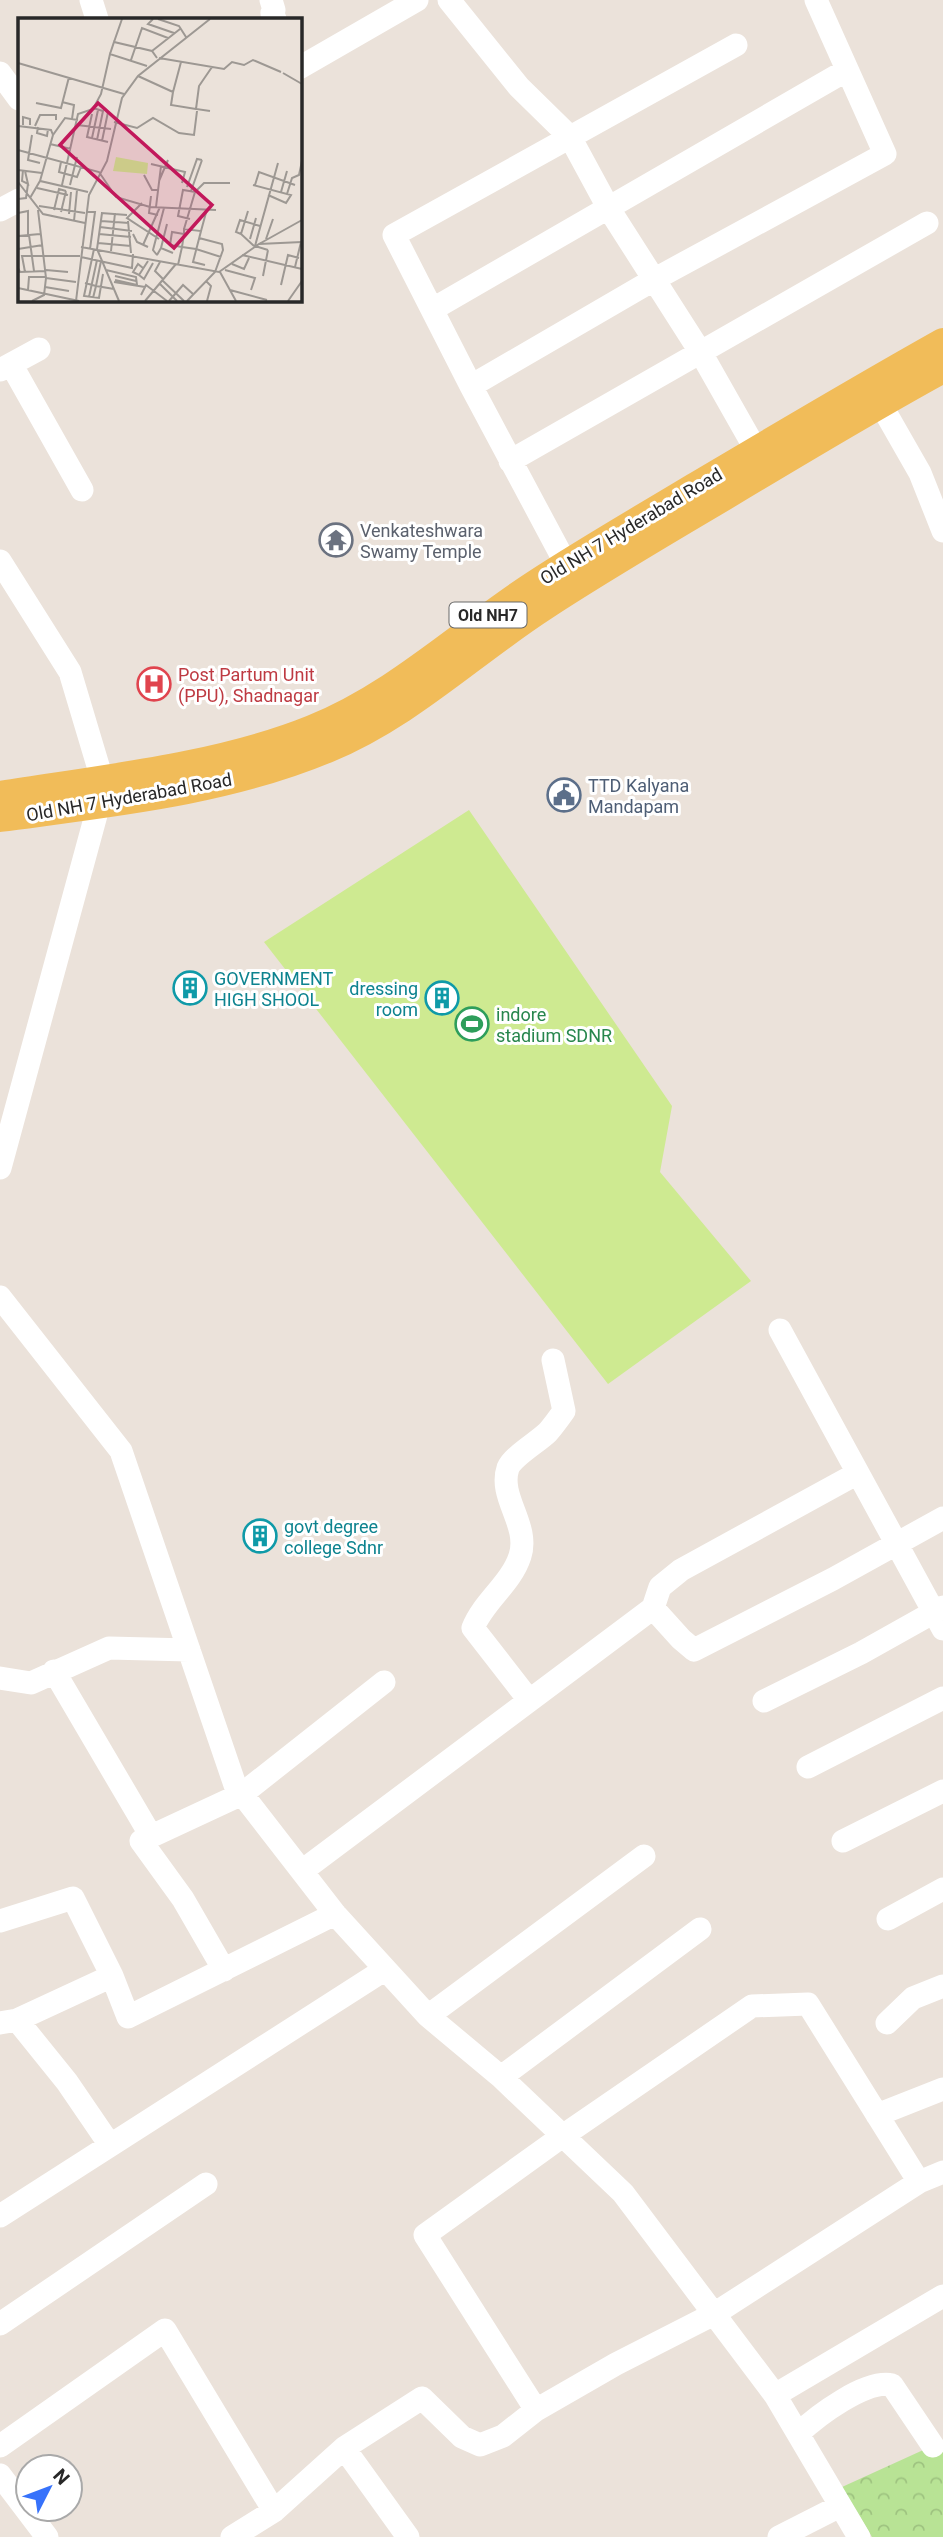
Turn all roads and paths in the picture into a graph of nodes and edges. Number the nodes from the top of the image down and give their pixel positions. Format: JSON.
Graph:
{"nodes":[{"id":1,"x":91,"y":0,"type":"edge"},
{"id":2,"x":271,"y":0,"type":"edge"},
{"id":3,"x":417,"y":0,"type":"edge"},
{"id":4,"x":449,"y":0,"type":"edge"},
{"id":5,"x":816,"y":0,"type":"edge"},
{"id":6,"x":97,"y":18,"type":"edge"},
{"id":7,"x":274,"y":18,"type":"edge"},
{"id":8,"x":736,"y":45,"type":"dead end"},
{"id":9,"x":301,"y":66,"type":"edge"},
{"id":10,"x":847,"y":70,"type":"junction"},
{"id":11,"x":0,"y":73,"type":"edge"},
{"id":12,"x":18,"y":98,"type":"edge"},
{"id":13,"x":570,"y":137,"type":"junction"},
{"id":14,"x":18,"y":201,"type":"edge"},
{"id":15,"x":609,"y":209,"type":"junction"},
{"id":16,"x":0,"y":210,"type":"edge"},
{"id":17,"x":928,"y":223,"type":"dead end"},
{"id":18,"x":655,"y":279,"type":"junction"},
{"id":19,"x":433,"y":309,"type":"junction"},
{"id":20,"x":943,"y":342,"type":"edge"},
{"id":21,"x":39,"y":349,"type":"dead end"},
{"id":22,"x":701,"y":353,"type":"junction"},
{"id":23,"x":5,"y":367,"type":"edge"},
{"id":24,"x":943,"y":369,"type":"edge"},
{"id":25,"x":471,"y":386,"type":"junction"},
{"id":26,"x":880,"y":403,"type":"junction"},
{"id":27,"x":756,"y":450,"type":"junction"},
{"id":28,"x":510,"y":461,"type":"junction"},
{"id":29,"x":82,"y":490,"type":"dead end"},
{"id":30,"x":943,"y":531,"type":"edge"},
{"id":31,"x":0,"y":561,"type":"edge"},
{"id":32,"x":566,"y":564,"type":"junction"},
{"id":33,"x":100,"y":791,"type":"junction"},
{"id":34,"x":0,"y":794,"type":"edge"},
{"id":35,"x":0,"y":818,"type":"edge"},
{"id":36,"x":0,"y":1168,"type":"edge"},
{"id":37,"x":0,"y":1297,"type":"edge"},
{"id":38,"x":780,"y":1330,"type":"dead end"},
{"id":39,"x":553,"y":1360,"type":"dead end"},
{"id":40,"x":858,"y":1473,"type":"junction"},
{"id":41,"x":943,"y":1518,"type":"edge"},
{"id":42,"x":896,"y":1543,"type":"junction"},
{"id":43,"x":653,"y":1608,"type":"junction"},
{"id":44,"x":940,"y":1616,"type":"edge"},
{"id":45,"x":189,"y":1650,"type":"junction"},
{"id":46,"x":54,"y":1671,"type":"junction"},
{"id":47,"x":0,"y":1678,"type":"edge"},
{"id":48,"x":384,"y":1682,"type":"dead end"},
{"id":49,"x":943,"y":1698,"type":"edge"},
{"id":50,"x":529,"y":1700,"type":"junction"},
{"id":51,"x":764,"y":1701,"type":"dead end"},
{"id":52,"x":808,"y":1767,"type":"dead end"},
{"id":53,"x":943,"y":1791,"type":"edge"},
{"id":54,"x":242,"y":1794,"type":"junction"},
{"id":55,"x":151,"y":1836,"type":"junction"},
{"id":56,"x":844,"y":1841,"type":"dead end"},
{"id":57,"x":643,"y":1856,"type":"dead end"},
{"id":58,"x":302,"y":1871,"type":"junction"},
{"id":59,"x":943,"y":1889,"type":"edge"},
{"id":60,"x":335,"y":1914,"type":"junction"},
{"id":61,"x":888,"y":1919,"type":"dead end"},
{"id":62,"x":0,"y":1921,"type":"edge"},
{"id":63,"x":700,"y":1929,"type":"dead end"},
{"id":64,"x":224,"y":1970,"type":"junction"},
{"id":65,"x":384,"y":1970,"type":"junction"},
{"id":66,"x":112,"y":1976,"type":"junction"},
{"id":67,"x":943,"y":1986,"type":"edge"},
{"id":68,"x":428,"y":2016,"type":"junction"},
{"id":69,"x":8,"y":2021,"type":"edge"},
{"id":70,"x":887,"y":2023,"type":"dead end"},
{"id":71,"x":501,"y":2077,"type":"junction"},
{"id":72,"x":943,"y":2089,"type":"edge"},
{"id":73,"x":877,"y":2115,"type":"junction"},
{"id":74,"x":564,"y":2135,"type":"junction"},
{"id":75,"x":110,"y":2145,"type":"junction"},
{"id":76,"x":943,"y":2172,"type":"edge"},
{"id":77,"x":919,"y":2182,"type":"junction"},
{"id":78,"x":206,"y":2183,"type":"dead end"},
{"id":79,"x":0,"y":2216,"type":"edge"},
{"id":80,"x":943,"y":2297,"type":"edge"},
{"id":81,"x":713,"y":2314,"type":"junction"},
{"id":82,"x":0,"y":2324,"type":"edge"},
{"id":83,"x":775,"y":2395,"type":"junction"},
{"id":84,"x":536,"y":2410,"type":"junction"},
{"id":85,"x":797,"y":2434,"type":"junction"},
{"id":86,"x":0,"y":2446,"type":"edge"},
{"id":87,"x":933,"y":2446,"type":"dead end"},
{"id":88,"x":344,"y":2448,"type":"junction"},
{"id":89,"x":0,"y":2475,"type":"edge"},
{"id":90,"x":840,"y":2506,"type":"junction"},
{"id":91,"x":274,"y":2511,"type":"junction"},
{"id":92,"x":44,"y":2536,"type":"edge"},
{"id":93,"x":232,"y":2537,"type":"edge"},
{"id":94,"x":408,"y":2537,"type":"edge"},
{"id":95,"x":779,"y":2537,"type":"edge"},
{"id":96,"x":859,"y":2537,"type":"edge"}],
"edges":[{"from":1,"to":6,"type":"street"},
{"from":2,"to":7,"type":"street"},
{"from":3,"to":9,"type":"street"},
{"from":4,"to":13,"type":"street"},
{"from":5,"to":10,"type":"street"},
{"from":8,"to":13,"type":"street"},
{"from":10,"to":15,"type":"street"},
{"from":10,"to":18,"type":"street"},
{"from":11,"to":12,"type":"street"},
{"from":13,"to":15,"type":"street"},
{"from":13,"to":19,"type":"street"},
{"from":14,"to":16,"type":"street"},
{"from":15,"to":18,"type":"street"},
{"from":15,"to":19,"type":"street"},
{"from":17,"to":22,"type":"street"},
{"from":18,"to":22,"type":"street"},
{"from":18,"to":25,"type":"street"},
{"from":19,"to":25,"type":"street"},
{"from":20,"to":27,"type":"main road","name":"Old NH 7 Hyderabad Road","number":"Old NH7"},
{"from":21,"to":23,"type":"street"},
{"from":22,"to":27,"type":"street"},
{"from":22,"to":28,"type":"street"},
{"from":23,"to":29,"type":"street"},
{"from":24,"to":26,"type":"main road","name":"Old NH 7 Hyderabad Road","number":"Old NH7"},
{"from":25,"to":28,"type":"street"},
{"from":26,"to":30,"type":"street"},
{"from":26,"to":33,"type":"main road","name":"Old NH 7 Hyderabad Road","number":"Old NH7"},
{"from":27,"to":32,"type":"main road","name":"Old NH 7 Hyderabad Road","number":"Old NH7"},
{"from":28,"to":32,"type":"street"},
{"from":31,"to":33,"type":"street"},
{"from":32,"to":33,"type":"main road","name":"Old NH 7 Hyderabad Road","number":"Old NH7"},
{"from":33,"to":34,"type":"main road","name":"Old NH 7 Hyderabad Road","number":"Old NH7"},
{"from":33,"to":35,"type":"main road","name":"Old NH 7 Hyderabad Road","number":"Old NH7"},
{"from":33,"to":36,"type":"street"},
{"from":37,"to":45,"type":"street"},
{"from":38,"to":40,"type":"street"},
{"from":39,"to":50,"type":"street"},
{"from":40,"to":42,"type":"street"},
{"from":40,"to":43,"type":"street"},
{"from":41,"to":42,"type":"street"},
{"from":42,"to":43,"type":"street"},
{"from":42,"to":44,"type":"street"},
{"from":43,"to":50,"type":"street"},
{"from":44,"to":51,"type":"street"},
{"from":45,"to":46,"type":"street"},
{"from":45,"to":54,"type":"street"},
{"from":46,"to":47,"type":"street"},
{"from":46,"to":55,"type":"street"},
{"from":48,"to":54,"type":"street"},
{"from":49,"to":52,"type":"street"},
{"from":50,"to":58,"type":"street"},
{"from":53,"to":56,"type":"street"},
{"from":54,"to":55,"type":"street"},
{"from":54,"to":58,"type":"street"},
{"from":55,"to":64,"type":"street"},
{"from":57,"to":68,"type":"street"},
{"from":58,"to":60,"type":"street"},
{"from":59,"to":61,"type":"street"},
{"from":60,"to":64,"type":"street"},
{"from":60,"to":65,"type":"street"},
{"from":62,"to":66,"type":"street"},
{"from":63,"to":71,"type":"street"},
{"from":64,"to":66,"type":"street"},
{"from":65,"to":68,"type":"street"},
{"from":65,"to":75,"type":"street"},
{"from":66,"to":69,"type":"street"},
{"from":67,"to":70,"type":"street"},
{"from":68,"to":71,"type":"street"},
{"from":69,"to":75,"type":"street"},
{"from":71,"to":74,"type":"street"},
{"from":72,"to":73,"type":"street"},
{"from":73,"to":74,"type":"street"},
{"from":73,"to":77,"type":"street"},
{"from":74,"to":81,"type":"street"},
{"from":74,"to":84,"type":"street"},
{"from":75,"to":79,"type":"street"},
{"from":76,"to":77,"type":"street"},
{"from":77,"to":81,"type":"street"},
{"from":78,"to":82,"type":"street"},
{"from":80,"to":83,"type":"street"},
{"from":81,"to":83,"type":"street"},
{"from":81,"to":84,"type":"street"},
{"from":83,"to":85,"type":"street"},
{"from":84,"to":88,"type":"street"},
{"from":85,"to":87,"type":"street"},
{"from":85,"to":90,"type":"street"},
{"from":86,"to":91,"type":"street"},
{"from":88,"to":91,"type":"street"},
{"from":88,"to":94,"type":"street"},
{"from":89,"to":92,"type":"street"},
{"from":90,"to":95,"type":"street"},
{"from":90,"to":96,"type":"street"},
{"from":91,"to":93,"type":"street"}]}
